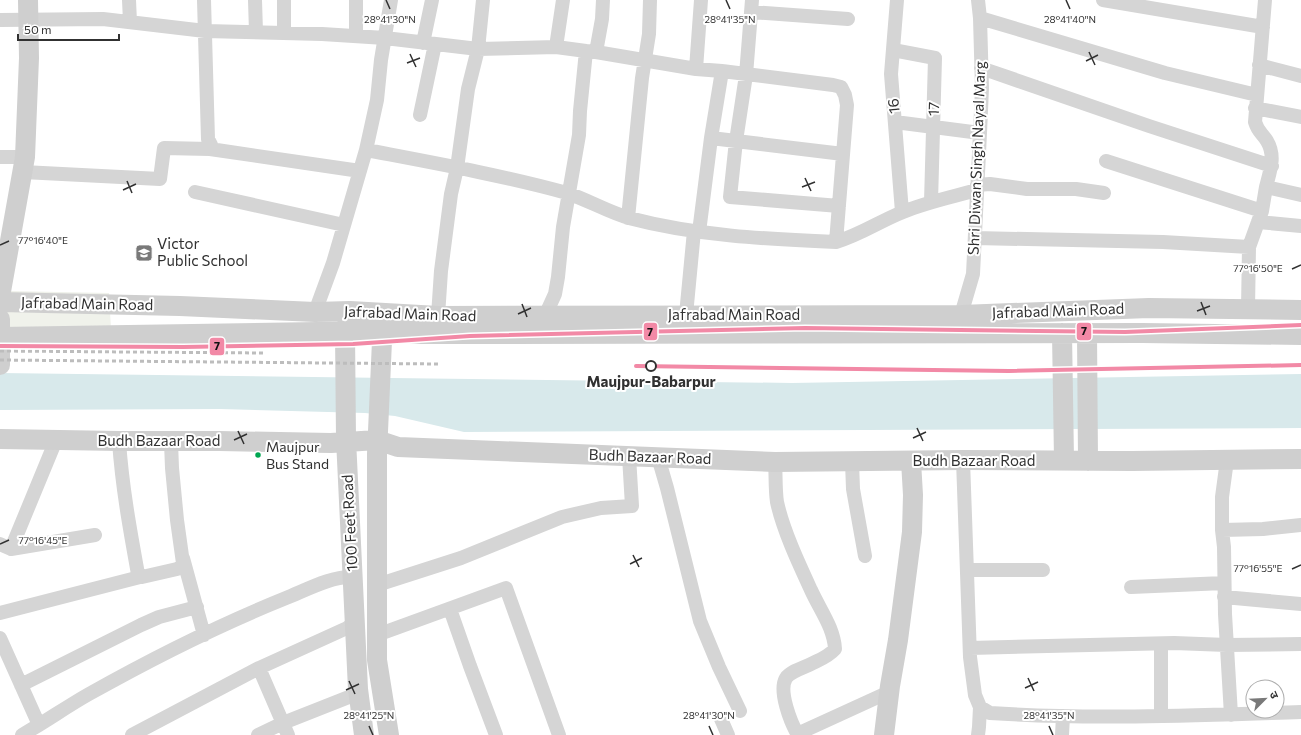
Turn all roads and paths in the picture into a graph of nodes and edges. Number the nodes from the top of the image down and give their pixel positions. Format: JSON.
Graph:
{"nodes":[{"id":1,"x":28,"y":0,"type":"edge"},
{"id":2,"x":129,"y":0,"type":"edge"},
{"id":3,"x":204,"y":0,"type":"edge"},
{"id":4,"x":255,"y":0,"type":"edge"},
{"id":5,"x":284,"y":0,"type":"edge"},
{"id":6,"x":356,"y":0,"type":"edge"},
{"id":7,"x":391,"y":0,"type":"edge"},
{"id":8,"x":432,"y":0,"type":"edge"},
{"id":9,"x":483,"y":0,"type":"edge"},
{"id":10,"x":563,"y":0,"type":"edge"},
{"id":11,"x":602,"y":0,"type":"edge"},
{"id":12,"x":650,"y":0,"type":"edge"},
{"id":13,"x":701,"y":0,"type":"edge"},
{"id":14,"x":897,"y":0,"type":"edge"},
{"id":15,"x":978,"y":0,"type":"edge"},
{"id":16,"x":1103,"y":0,"type":"edge"},
{"id":17,"x":1265,"y":0,"type":"edge"},
{"id":18,"x":751,"y":6,"type":"edge"},
{"id":19,"x":980,"y":18,"type":"junction"},
{"id":20,"x":848,"y":19,"type":"dead end"},
{"id":21,"x":0,"y":20,"type":"edge"},
{"id":22,"x":28,"y":20,"type":"junction"},
{"id":23,"x":130,"y":22,"type":"junction"},
{"id":24,"x":1263,"y":27,"type":"junction"},
{"id":25,"x":205,"y":31,"type":"junction"},
{"id":26,"x":256,"y":32,"type":"junction"},
{"id":27,"x":284,"y":33,"type":"junction"},
{"id":28,"x":356,"y":36,"type":"junction"},
{"id":29,"x":385,"y":38,"type":"junction"},
{"id":30,"x":429,"y":44,"type":"junction"},
{"id":31,"x":556,"y":47,"type":"junction"},
{"id":32,"x":478,"y":49,"type":"junction"},
{"id":33,"x":893,"y":50,"type":"junction"},
{"id":34,"x":591,"y":52,"type":"junction"},
{"id":35,"x":644,"y":60,"type":"junction"},
{"id":36,"x":1259,"y":65,"type":"junction"},
{"id":37,"x":981,"y":68,"type":"junction"},
{"id":38,"x":696,"y":69,"type":"junction"},
{"id":39,"x":722,"y":71,"type":"junction"},
{"id":40,"x":1299,"y":72,"type":"edge"},
{"id":41,"x":746,"y":75,"type":"junction"},
{"id":42,"x":1256,"y":102,"type":"junction"},
{"id":43,"x":420,"y":115,"type":"dead end"},
{"id":44,"x":1301,"y":117,"type":"edge"},
{"id":45,"x":895,"y":122,"type":"junction"},
{"id":46,"x":933,"y":126,"type":"junction"},
{"id":47,"x":980,"y":132,"type":"junction"},
{"id":48,"x":711,"y":138,"type":"junction"},
{"id":49,"x":736,"y":141,"type":"junction"},
{"id":50,"x":210,"y":149,"type":"junction"},
{"id":51,"x":366,"y":150,"type":"junction"},
{"id":52,"x":843,"y":154,"type":"junction"},
{"id":53,"x":0,"y":157,"type":"edge"},
{"id":54,"x":1106,"y":161,"type":"dead end"},
{"id":55,"x":24,"y":165,"type":"junction"},
{"id":56,"x":1272,"y":166,"type":"junction"},
{"id":57,"x":457,"y":168,"type":"junction"},
{"id":58,"x":360,"y":171,"type":"junction"},
{"id":59,"x":1266,"y":186,"type":"junction"},
{"id":60,"x":977,"y":188,"type":"junction"},
{"id":61,"x":195,"y":192,"type":"dead end"},
{"id":62,"x":1104,"y":193,"type":"dead end"},
{"id":63,"x":569,"y":194,"type":"junction"},
{"id":64,"x":1301,"y":195,"type":"edge"},
{"id":65,"x":931,"y":202,"type":"junction"},
{"id":66,"x":839,"y":206,"type":"junction"},
{"id":67,"x":902,"y":212,"type":"junction"},
{"id":68,"x":1260,"y":217,"type":"junction"},
{"id":69,"x":628,"y":218,"type":"junction"},
{"id":70,"x":344,"y":225,"type":"junction"},
{"id":71,"x":1301,"y":226,"type":"edge"},
{"id":72,"x":696,"y":232,"type":"junction"},
{"id":73,"x":975,"y":238,"type":"junction"},
{"id":74,"x":836,"y":242,"type":"junction"},
{"id":75,"x":1249,"y":247,"type":"junction"},
{"id":76,"x":0,"y":297,"type":"edge"},
{"id":77,"x":0,"y":302,"type":"edge"},
{"id":78,"x":1248,"y":310,"type":"junction"},
{"id":79,"x":1301,"y":310,"type":"edge"},
{"id":80,"x":350,"y":311,"type":"junction"},
{"id":81,"x":315,"y":312,"type":"junction"},
{"id":82,"x":686,"y":315,"type":"junction"},
{"id":83,"x":961,"y":315,"type":"junction"},
{"id":84,"x":438,"y":316,"type":"junction"},
{"id":85,"x":545,"y":316,"type":"junction"},
{"id":86,"x":383,"y":322,"type":"junction"},
{"id":87,"x":0,"y":331,"type":"edge"},
{"id":88,"x":345,"y":332,"type":"junction"},
{"id":89,"x":1062,"y":333,"type":"junction"},
{"id":90,"x":1087,"y":333,"type":"junction"},
{"id":91,"x":1301,"y":335,"type":"edge"},
{"id":92,"x":0,"y":365,"type":"edge"},
{"id":93,"x":0,"y":439,"type":"edge"},
{"id":94,"x":56,"y":440,"type":"junction"},
{"id":95,"x":377,"y":440,"type":"junction"},
{"id":96,"x":119,"y":441,"type":"junction"},
{"id":97,"x":171,"y":442,"type":"junction"},
{"id":98,"x":346,"y":442,"type":"junction"},
{"id":99,"x":629,"y":456,"type":"junction"},
{"id":100,"x":658,"y":457,"type":"junction"},
{"id":101,"x":1301,"y":459,"type":"edge"},
{"id":102,"x":963,"y":460,"type":"junction"},
{"id":103,"x":1064,"y":460,"type":"junction"},
{"id":104,"x":1227,"y":460,"type":"junction"},
{"id":105,"x":911,"y":461,"type":"junction"},
{"id":106,"x":1088,"y":461,"type":"junction"},
{"id":107,"x":775,"y":462,"type":"junction"},
{"id":108,"x":852,"y":462,"type":"junction"},
{"id":109,"x":1301,"y":525,"type":"edge"},
{"id":110,"x":1222,"y":530,"type":"junction"},
{"id":111,"x":95,"y":535,"type":"dead end"},
{"id":112,"x":6,"y":547,"type":"edge"},
{"id":113,"x":865,"y":556,"type":"dead end"},
{"id":114,"x":183,"y":558,"type":"junction"},
{"id":115,"x":966,"y":570,"type":"junction"},
{"id":116,"x":1043,"y":570,"type":"dead end"},
{"id":117,"x":140,"y":577,"type":"junction"},
{"id":118,"x":352,"y":577,"type":"junction"},
{"id":119,"x":1224,"y":583,"type":"junction"},
{"id":120,"x":377,"y":585,"type":"junction"},
{"id":121,"x":1131,"y":586,"type":"dead end"},
{"id":122,"x":1224,"y":597,"type":"junction"},
{"id":123,"x":1301,"y":604,"type":"edge"},
{"id":124,"x":196,"y":607,"type":"junction"},
{"id":125,"x":450,"y":609,"type":"junction"},
{"id":126,"x":0,"y":613,"type":"edge"},
{"id":127,"x":355,"y":622,"type":"junction"},
{"id":128,"x":204,"y":635,"type":"junction"},
{"id":129,"x":377,"y":635,"type":"junction"},
{"id":130,"x":0,"y":638,"type":"edge"},
{"id":131,"x":1161,"y":644,"type":"junction"},
{"id":132,"x":1301,"y":644,"type":"edge"},
{"id":133,"x":1227,"y":645,"type":"junction"},
{"id":134,"x":970,"y":648,"type":"junction"},
{"id":135,"x":259,"y":668,"type":"junction"},
{"id":136,"x":21,"y":685,"type":"junction"},
{"id":137,"x":889,"y":692,"type":"junction"},
{"id":138,"x":359,"y":693,"type":"junction"},
{"id":139,"x":980,"y":707,"type":"junction"},
{"id":140,"x":740,"y":711,"type":"dead end"},
{"id":141,"x":1301,"y":712,"type":"edge"},
{"id":142,"x":1231,"y":715,"type":"junction"},
{"id":143,"x":1063,"y":716,"type":"junction"},
{"id":144,"x":1161,"y":716,"type":"junction"},
{"id":145,"x":721,"y":719,"type":"dead end"},
{"id":146,"x":39,"y":725,"type":"junction"},
{"id":147,"x":285,"y":729,"type":"edge"},
{"id":148,"x":798,"y":734,"type":"edge"},
{"id":149,"x":22,"y":735,"type":"edge"},
{"id":150,"x":132,"y":735,"type":"edge"},
{"id":151,"x":258,"y":735,"type":"edge"},
{"id":152,"x":364,"y":735,"type":"edge"},
{"id":153,"x":389,"y":735,"type":"edge"},
{"id":154,"x":496,"y":735,"type":"edge"},
{"id":155,"x":559,"y":735,"type":"edge"},
{"id":156,"x":728,"y":735,"type":"edge"},
{"id":157,"x":884,"y":735,"type":"edge"},
{"id":158,"x":978,"y":735,"type":"edge"},
{"id":159,"x":1062,"y":735,"type":"edge"}],
"edges":[{"from":1,"to":22,"type":"main road"},
{"from":2,"to":23,"type":"street"},
{"from":3,"to":25,"type":"street"},
{"from":4,"to":26,"type":"street"},
{"from":5,"to":27,"type":"street"},
{"from":6,"to":28,"type":"street"},
{"from":7,"to":29,"type":"street"},
{"from":8,"to":30,"type":"street"},
{"from":9,"to":32,"type":"street"},
{"from":10,"to":31,"type":"street"},
{"from":11,"to":34,"type":"street"},
{"from":12,"to":35,"type":"street"},
{"from":13,"to":38,"type":"street"},
{"from":14,"to":33,"type":"street","name":"16"},
{"from":15,"to":19,"type":"street","name":"Shri Diwan Singh Nayal Marg"},
{"from":16,"to":24,"type":"street"},
{"from":17,"to":24,"type":"street"},
{"from":18,"to":20,"type":"street"},
{"from":18,"to":41,"type":"street"},
{"from":19,"to":37,"type":"street","name":"Shri Diwan Singh Nayal Marg"},
{"from":19,"to":42,"type":"street"},
{"from":21,"to":22,"type":"street"},
{"from":22,"to":23,"type":"street"},
{"from":22,"to":55,"type":"main road"},
{"from":23,"to":25,"type":"street"},
{"from":24,"to":36,"type":"street"},
{"from":25,"to":26,"type":"street"},
{"from":25,"to":50,"type":"street"},
{"from":26,"to":27,"type":"street"},
{"from":27,"to":28,"type":"street"},
{"from":28,"to":29,"type":"street"},
{"from":29,"to":30,"type":"street"},
{"from":29,"to":51,"type":"street"},
{"from":30,"to":32,"type":"street"},
{"from":30,"to":43,"type":"street"},
{"from":31,"to":32,"type":"street"},
{"from":31,"to":34,"type":"street"},
{"from":32,"to":57,"type":"street"},
{"from":33,"to":45,"type":"street","name":"16"},
{"from":33,"to":46,"type":"street","name":"17"},
{"from":34,"to":35,"type":"street"},
{"from":34,"to":63,"type":"street"},
{"from":35,"to":38,"type":"street"},
{"from":35,"to":69,"type":"street"},
{"from":36,"to":40,"type":"street"},
{"from":36,"to":42,"type":"street"},
{"from":37,"to":47,"type":"street","name":"Shri Diwan Singh Nayal Marg"},
{"from":37,"to":56,"type":"street"},
{"from":38,"to":39,"type":"street"},
{"from":39,"to":41,"type":"street"},
{"from":39,"to":48,"type":"street"},
{"from":41,"to":49,"type":"street"},
{"from":41,"to":52,"type":"street"},
{"from":42,"to":44,"type":"street"},
{"from":42,"to":56,"type":"street"},
{"from":45,"to":46,"type":"street"},
{"from":45,"to":67,"type":"street","name":"16"},
{"from":46,"to":47,"type":"street"},
{"from":46,"to":65,"type":"street","name":"17"},
{"from":47,"to":60,"type":"street","name":"Shri Diwan Singh Nayal Marg"},
{"from":48,"to":49,"type":"street"},
{"from":48,"to":72,"type":"street"},
{"from":49,"to":52,"type":"street"},
{"from":49,"to":66,"type":"street"},
{"from":50,"to":55,"type":"street"},
{"from":50,"to":58,"type":"street"},
{"from":51,"to":57,"type":"street"},
{"from":51,"to":58,"type":"street"},
{"from":52,"to":66,"type":"street"},
{"from":53,"to":55,"type":"street"},
{"from":54,"to":68,"type":"street"},
{"from":55,"to":76,"type":"main road"},
{"from":56,"to":59,"type":"street"},
{"from":57,"to":63,"type":"street"},
{"from":57,"to":84,"type":"street"},
{"from":58,"to":70,"type":"street"},
{"from":59,"to":64,"type":"street"},
{"from":59,"to":68,"type":"street"},
{"from":60,"to":62,"type":"street"},
{"from":60,"to":65,"type":"street"},
{"from":60,"to":73,"type":"street","name":"Shri Diwan Singh Nayal Marg"},
{"from":61,"to":70,"type":"street"},
{"from":63,"to":69,"type":"street"},
{"from":63,"to":85,"type":"street"},
{"from":65,"to":67,"type":"street"},
{"from":66,"to":74,"type":"street"},
{"from":67,"to":74,"type":"street"},
{"from":68,"to":71,"type":"street"},
{"from":68,"to":75,"type":"street"},
{"from":69,"to":72,"type":"street"},
{"from":70,"to":81,"type":"street"},
{"from":72,"to":74,"type":"street"},
{"from":72,"to":82,"type":"street"},
{"from":73,"to":75,"type":"street"},
{"from":73,"to":83,"type":"street","name":"Shri Diwan Singh Nayal Marg"},
{"from":75,"to":78,"type":"street"},
{"from":77,"to":81,"type":"main road","name":"Jafrabad Main Road"},
{"from":78,"to":79,"type":"main road","name":"Jafrabad Main Road"},
{"from":78,"to":83,"type":"main road","name":"Jafrabad Main Road"},
{"from":80,"to":81,"type":"main road","name":"Jafrabad Main Road"},
{"from":80,"to":86,"type":"main road","name":"Jafrabad Main Road"},
{"from":80,"to":88,"type":"main road","name":"100 Feet Road"},
{"from":82,"to":83,"type":"main road","name":"Jafrabad Main Road"},
{"from":82,"to":85,"type":"main road","name":"Jafrabad Main Road"},
{"from":84,"to":85,"type":"main road","name":"Jafrabad Main Road"},
{"from":84,"to":86,"type":"main road","name":"Jafrabad Main Road"},
{"from":86,"to":88,"type":"main road","name":"Jafrabad Main Road"},
{"from":86,"to":89,"type":"main road","name":"Jafrabad Main Road"},
{"from":86,"to":95,"type":"main road","name":"100 Feet Road"},
{"from":87,"to":88,"type":"main road","name":"Jafrabad Main Road"},
{"from":87,"to":92,"type":"main road"},
{"from":88,"to":98,"type":"main road","name":"100 Feet Road"},
{"from":89,"to":90,"type":"main road","name":"Jafrabad Main Road"},
{"from":89,"to":103,"type":"main road"},
{"from":90,"to":91,"type":"main road","name":"Jafrabad Main Road"},
{"from":90,"to":106,"type":"main road"},
{"from":93,"to":94,"type":"main road","name":"Budh Bazaar Road"},
{"from":94,"to":96,"type":"main road","name":"Budh Bazaar Road"},
{"from":94,"to":112,"type":"street"},
{"from":95,"to":98,"type":"main road","name":"Budh Bazaar Road"},
{"from":95,"to":99,"type":"main road","name":"Budh Bazaar Road"},
{"from":95,"to":120,"type":"main road","name":"100 Feet Road"},
{"from":96,"to":97,"type":"main road","name":"Budh Bazaar Road"},
{"from":96,"to":117,"type":"street"},
{"from":97,"to":98,"type":"main road","name":"Budh Bazaar Road"},
{"from":97,"to":114,"type":"street"},
{"from":98,"to":118,"type":"main road","name":"100 Feet Road"},
{"from":99,"to":100,"type":"main road","name":"Budh Bazaar Road"},
{"from":99,"to":120,"type":"street"},
{"from":100,"to":107,"type":"main road","name":"Budh Bazaar Road"},
{"from":100,"to":140,"type":"street"},
{"from":101,"to":104,"type":"main road","name":"Budh Bazaar Road"},
{"from":102,"to":103,"type":"main road","name":"Budh Bazaar Road"},
{"from":102,"to":105,"type":"main road","name":"Budh Bazaar Road"},
{"from":102,"to":115,"type":"street"},
{"from":103,"to":106,"type":"main road","name":"Budh Bazaar Road"},
{"from":104,"to":106,"type":"main road","name":"Budh Bazaar Road"},
{"from":104,"to":110,"type":"street"},
{"from":105,"to":108,"type":"main road","name":"Budh Bazaar Road"},
{"from":105,"to":137,"type":"main road"},
{"from":107,"to":108,"type":"main road","name":"Budh Bazaar Road"},
{"from":107,"to":148,"type":"street"},
{"from":108,"to":113,"type":"street"},
{"from":109,"to":110,"type":"street"},
{"from":110,"to":119,"type":"street"},
{"from":111,"to":112,"type":"street"},
{"from":114,"to":117,"type":"street"},
{"from":114,"to":124,"type":"street"},
{"from":115,"to":116,"type":"street"},
{"from":115,"to":134,"type":"street"},
{"from":117,"to":126,"type":"street"},
{"from":118,"to":127,"type":"main road","name":"100 Feet Road"},
{"from":118,"to":128,"type":"street"},
{"from":119,"to":121,"type":"street"},
{"from":119,"to":122,"type":"street"},
{"from":120,"to":129,"type":"main road","name":"100 Feet Road"},
{"from":122,"to":123,"type":"street"},
{"from":122,"to":133,"type":"street"},
{"from":124,"to":128,"type":"street"},
{"from":124,"to":136,"type":"street"},
{"from":125,"to":129,"type":"street"},
{"from":125,"to":154,"type":"street"},
{"from":125,"to":155,"type":"street"},
{"from":127,"to":135,"type":"street"},
{"from":127,"to":138,"type":"main road","name":"100 Feet Road"},
{"from":128,"to":146,"type":"street"},
{"from":129,"to":153,"type":"main road","name":"100 Feet Road"},
{"from":130,"to":136,"type":"street"},
{"from":131,"to":133,"type":"street"},
{"from":131,"to":134,"type":"street"},
{"from":131,"to":144,"type":"street"},
{"from":132,"to":133,"type":"street"},
{"from":133,"to":142,"type":"street"},
{"from":134,"to":139,"type":"street"},
{"from":135,"to":147,"type":"street"},
{"from":135,"to":150,"type":"street"},
{"from":136,"to":146,"type":"street"},
{"from":137,"to":148,"type":"street"},
{"from":137,"to":157,"type":"main road"},
{"from":138,"to":147,"type":"street"},
{"from":138,"to":152,"type":"main road","name":"100 Feet Road"},
{"from":139,"to":143,"type":"street"},
{"from":139,"to":158,"type":"street"},
{"from":141,"to":142,"type":"street"},
{"from":142,"to":144,"type":"street"},
{"from":143,"to":144,"type":"street"},
{"from":143,"to":159,"type":"street"},
{"from":145,"to":156,"type":"street"},
{"from":146,"to":149,"type":"street"},
{"from":147,"to":151,"type":"street"}]}
